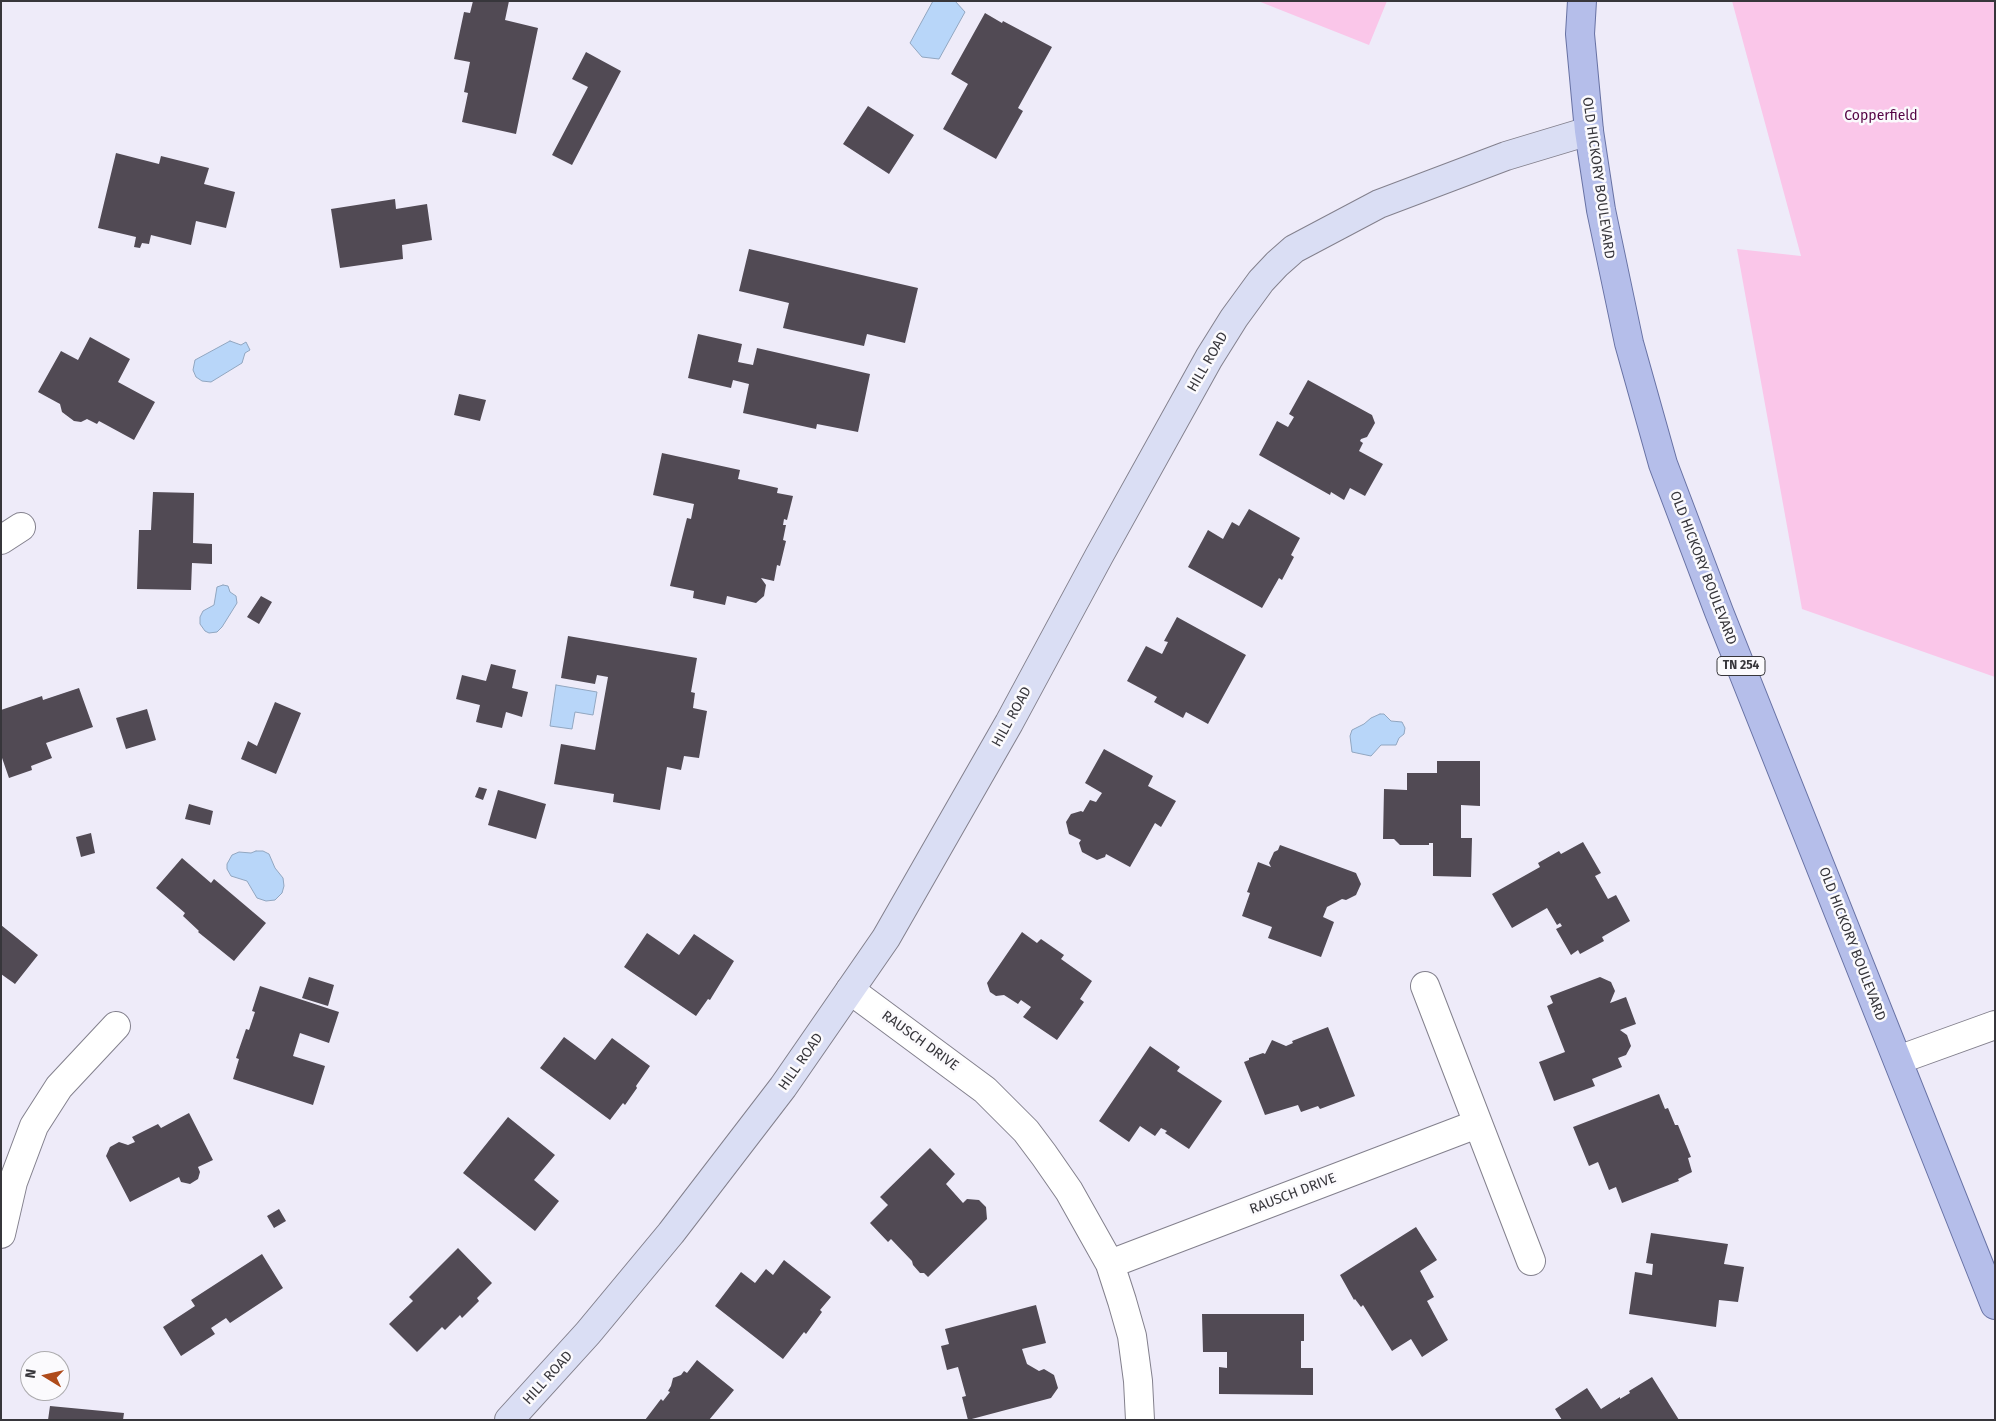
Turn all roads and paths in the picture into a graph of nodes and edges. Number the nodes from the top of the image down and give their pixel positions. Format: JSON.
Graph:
{"nodes":[{"id":1,"x":1582,"y":1,"type":"edge"},
{"id":2,"x":1590,"y":131,"type":"junction"},
{"id":3,"x":1425,"y":986,"type":"dead end"},
{"id":4,"x":850,"y":990,"type":"junction"},
{"id":5,"x":1995,"y":1025,"type":"edge"},
{"id":6,"x":116,"y":1026,"type":"dead end"},
{"id":7,"x":1898,"y":1060,"type":"junction"},
{"id":8,"x":1477,"y":1124,"type":"junction"},
{"id":9,"x":1,"y":1234,"type":"edge"},
{"id":10,"x":1531,"y":1261,"type":"dead end"},
{"id":11,"x":1110,"y":1264,"type":"junction"},
{"id":12,"x":1995,"y":1305,"type":"edge"},
{"id":13,"x":509,"y":1420,"type":"edge"},
{"id":14,"x":1140,"y":1420,"type":"edge"}],
"edges":[{"from":1,"to":2,"type":"main road","name":"OLD HICKORY BOULEVARD","number":"TN 254"},
{"from":2,"to":4,"type":"street","name":"HILL ROAD"},
{"from":2,"to":7,"type":"main road","name":"OLD HICKORY BOULEVARD","number":"TN 254"},
{"from":3,"to":8,"type":"street"},
{"from":4,"to":11,"type":"street","name":"RAUSCH DRIVE"},
{"from":4,"to":13,"type":"street","name":"HILL ROAD"},
{"from":5,"to":7,"type":"street"},
{"from":6,"to":9,"type":"street"},
{"from":7,"to":12,"type":"main road","name":"OLD HICKORY BOULEVARD","number":"TN 254"},
{"from":8,"to":10,"type":"street"},
{"from":8,"to":11,"type":"street","name":"RAUSCH DRIVE"},
{"from":11,"to":14,"type":"street","name":"RAUSCH DRIVE"}]}
